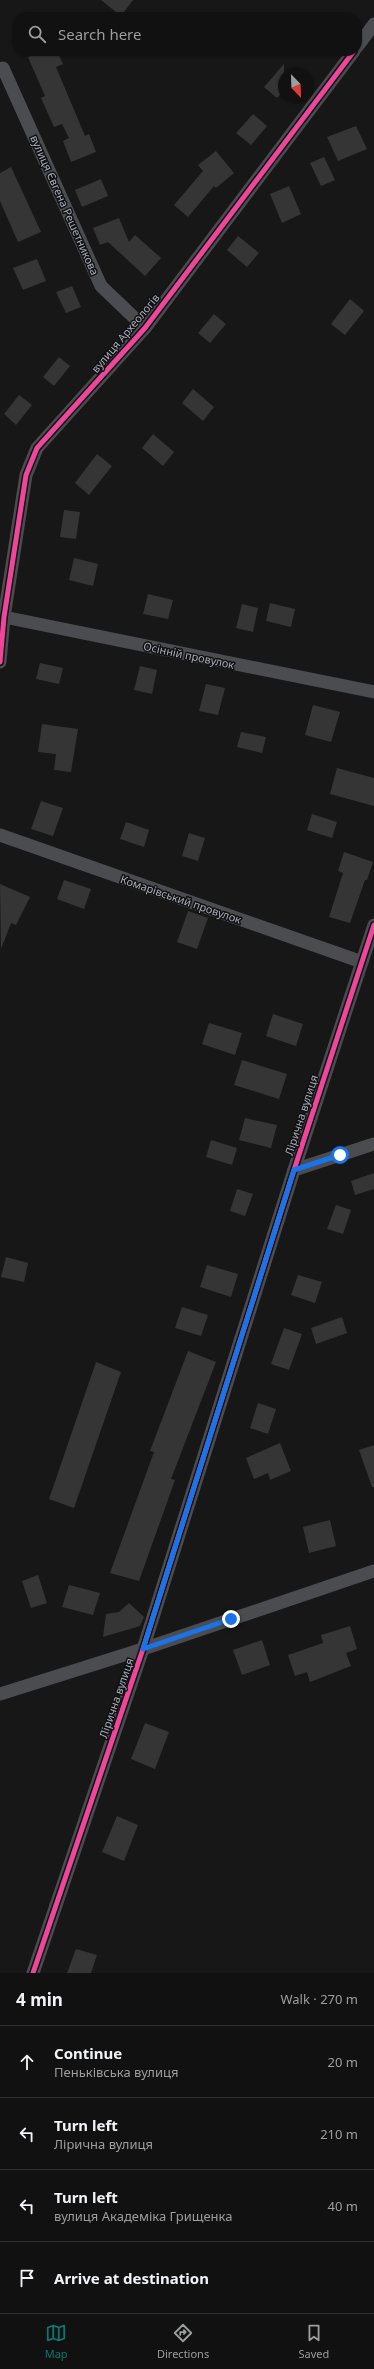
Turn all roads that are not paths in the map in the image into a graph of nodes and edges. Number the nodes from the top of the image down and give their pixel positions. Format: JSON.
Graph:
{"nodes":[{"id":1,"x":374,"y":24,"type":"edge"},
{"id":2,"x":362,"y":40,"type":"edge"},
{"id":3,"x":350,"y":56,"type":"edge"},
{"id":4,"x":3,"y":68,"type":"dead end"},
{"id":5,"x":145,"y":328,"type":"junction"},
{"id":6,"x":4,"y":617,"type":"junction"},
{"id":7,"x":0,"y":662,"type":"edge"},
{"id":8,"x":374,"y":692,"type":"edge"},
{"id":9,"x":0,"y":835,"type":"edge"},
{"id":10,"x":374,"y":925,"type":"edge"},
{"id":11,"x":362,"y":962,"type":"junction"},
{"id":12,"x":374,"y":1144,"type":"edge"},
{"id":13,"x":294,"y":1170,"type":"junction"},
{"id":14,"x":374,"y":1571,"type":"edge"},
{"id":15,"x":143,"y":1649,"type":"junction"},
{"id":16,"x":0,"y":1694,"type":"edge"},
{"id":17,"x":33,"y":1973,"type":"edge"}],
"edges":[{"from":1,"to":2,"type":"street"},
{"from":3,"to":5,"type":"street","name":"вулиця Археологів"},
{"from":4,"to":5,"type":"street","name":"вулиця Євгена Решетникова"},
{"from":5,"to":6,"type":"street","name":"вулиця Археологів"},
{"from":6,"to":7,"type":"street","name":"вулиця Археологів"},
{"from":6,"to":8,"type":"street","name":"Осінній провулок"},
{"from":9,"to":11,"type":"street","name":"Комарівський провулок"},
{"from":10,"to":11,"type":"street","name":"Лірична вулиця"},
{"from":11,"to":13,"type":"street","name":"Лірична вулиця"},
{"from":12,"to":13,"type":"street"},
{"from":13,"to":15,"type":"street","name":"Лірична вулиця"},
{"from":14,"to":15,"type":"street"},
{"from":15,"to":16,"type":"street"},
{"from":15,"to":17,"type":"street","name":"Лірична вулиця"}]}
